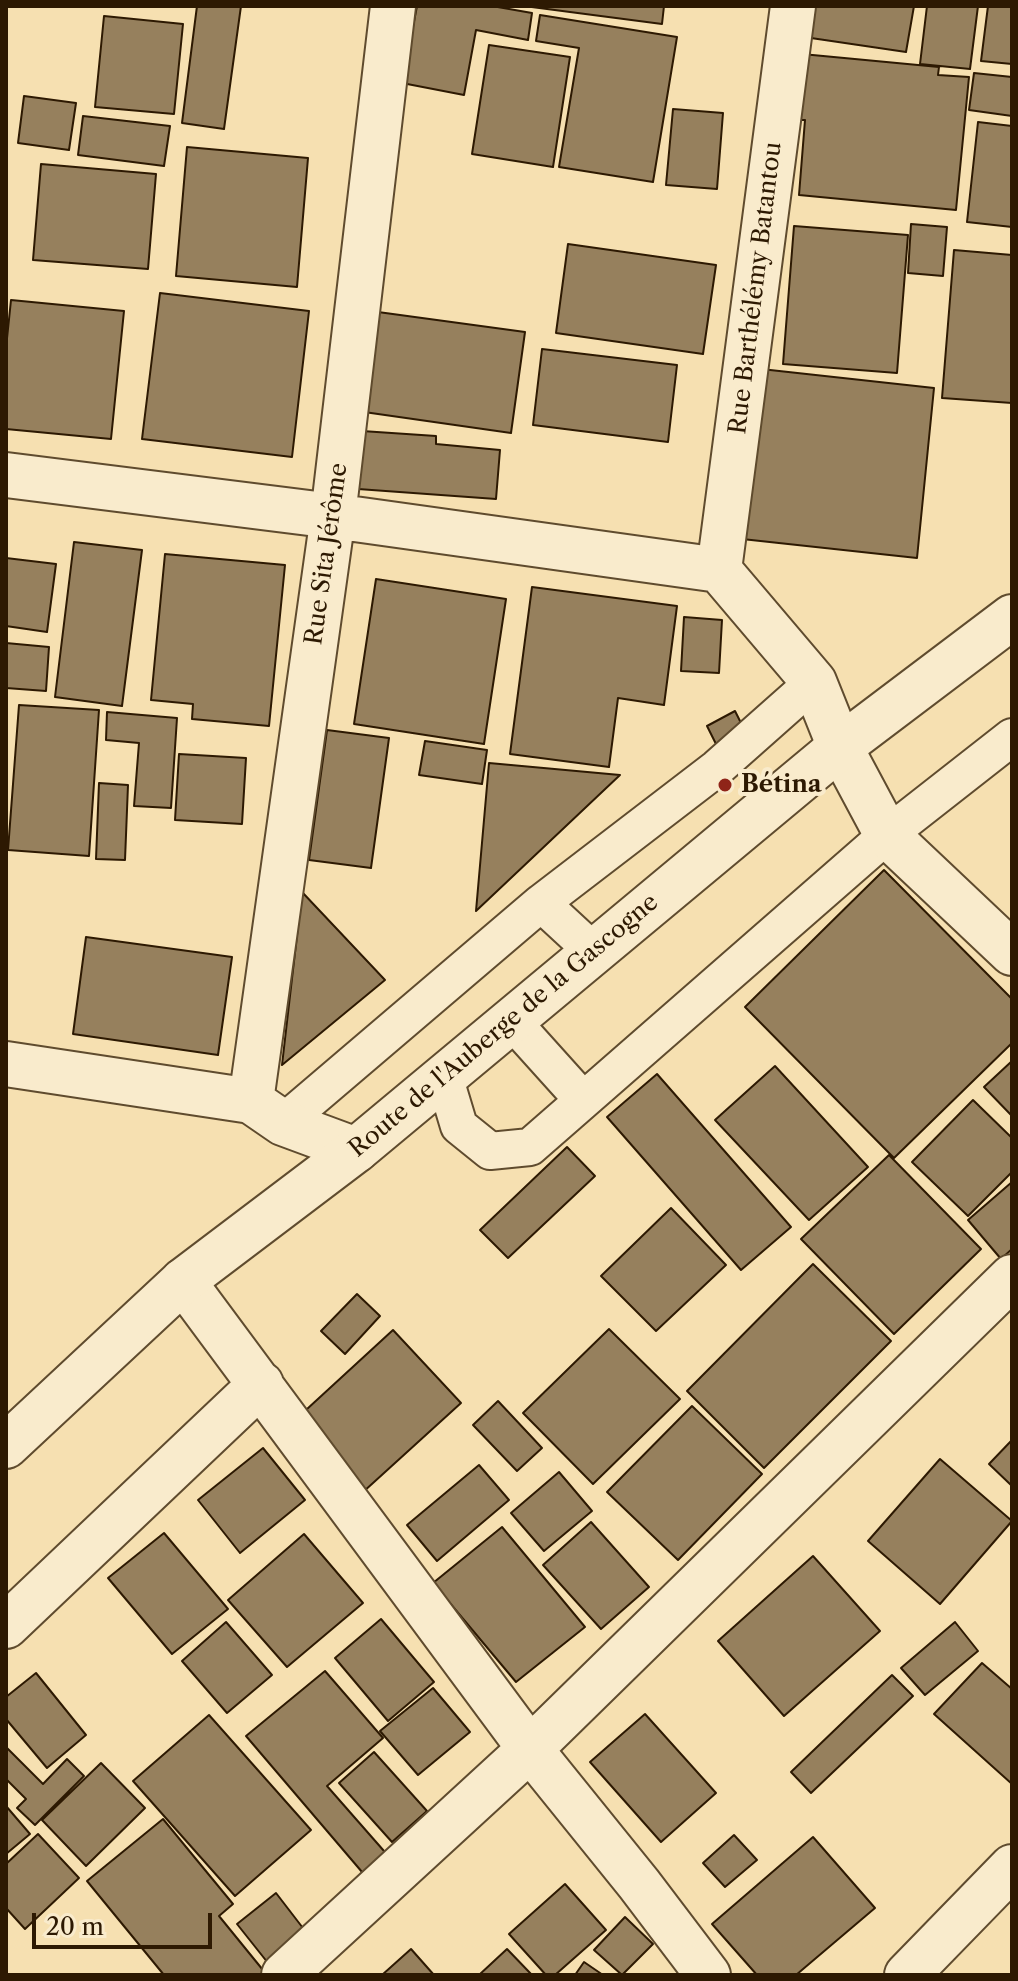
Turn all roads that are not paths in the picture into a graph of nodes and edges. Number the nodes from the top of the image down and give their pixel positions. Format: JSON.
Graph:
{"nodes":[{"id":1,"x":393,"y":6,"type":"edge"},
{"id":2,"x":793,"y":6,"type":"edge"},
{"id":3,"x":6,"y":475,"type":"edge"},
{"id":4,"x":333,"y":516,"type":"junction"},
{"id":5,"x":719,"y":570,"type":"junction"},
{"id":6,"x":1012,"y":617,"type":"edge"},
{"id":7,"x":814,"y":682,"type":"junction"},
{"id":8,"x":1012,"y":737,"type":"edge"},
{"id":9,"x":840,"y":747,"type":"junction"},
{"id":10,"x":887,"y":835,"type":"junction"},
{"id":11,"x":541,"y":903,"type":"junction"},
{"id":12,"x":594,"y":952,"type":"junction"},
{"id":13,"x":1012,"y":953,"type":"edge"},
{"id":14,"x":511,"y":1020,"type":"junction"},
{"id":15,"x":6,"y":1064,"type":"edge"},
{"id":16,"x":444,"y":1076,"type":"junction"},
{"id":17,"x":583,"y":1100,"type":"junction"},
{"id":18,"x":267,"y":1112,"type":"junction"},
{"id":19,"x":356,"y":1150,"type":"junction"},
{"id":20,"x":1012,"y":1277,"type":"edge"},
{"id":21,"x":183,"y":1281,"type":"junction"},
{"id":22,"x":261,"y":1384,"type":"junction"},
{"id":23,"x":6,"y":1446,"type":"edge"},
{"id":24,"x":6,"y":1626,"type":"edge"},
{"id":25,"x":530,"y":1749,"type":"junction"},
{"id":26,"x":1012,"y":1867,"type":"edge"},
{"id":27,"x":284,"y":1975,"type":"edge"},
{"id":28,"x":708,"y":1975,"type":"edge"},
{"id":29,"x":907,"y":1975,"type":"edge"}],
"edges":[{"from":1,"to":4,"type":"street","name":"Rue Sita Jérôme"},
{"from":2,"to":5,"type":"street","name":"Rue Barthélémy Batantou"},
{"from":3,"to":4,"type":"street"},
{"from":4,"to":5,"type":"street"},
{"from":4,"to":18,"type":"street","name":"Rue Sita Jérôme"},
{"from":5,"to":7,"type":"street"},
{"from":6,"to":9,"type":"street","name":"Route de l'Auberge de la Gascogne"},
{"from":7,"to":9,"type":"street"},
{"from":7,"to":11,"type":"lane"},
{"from":8,"to":10,"type":"lane"},
{"from":9,"to":10,"type":"street"},
{"from":9,"to":12,"type":"street","name":"Route de l'Auberge de la Gascogne"},
{"from":10,"to":13,"type":"street"},
{"from":10,"to":17,"type":"lane"},
{"from":11,"to":12,"type":"lane"},
{"from":11,"to":18,"type":"lane"},
{"from":12,"to":14,"type":"street","name":"Route de l'Auberge de la Gascogne"},
{"from":14,"to":16,"type":"street","name":"Route de l'Auberge de la Gascogne"},
{"from":14,"to":17,"type":"lane"},
{"from":15,"to":18,"type":"street"},
{"from":16,"to":17,"type":"lane"},
{"from":16,"to":19,"type":"street","name":"Route de l'Auberge de la Gascogne"},
{"from":18,"to":19,"type":"street"},
{"from":19,"to":21,"type":"street","name":"Route de l'Auberge de la Gascogne"},
{"from":20,"to":25,"type":"street"},
{"from":21,"to":22,"type":"street"},
{"from":21,"to":23,"type":"street","name":"Route de l'Auberge de la Gascogne"},
{"from":22,"to":24,"type":"street"},
{"from":22,"to":25,"type":"street"},
{"from":25,"to":27,"type":"street"},
{"from":25,"to":28,"type":"street"},
{"from":26,"to":29,"type":"street"}]}
